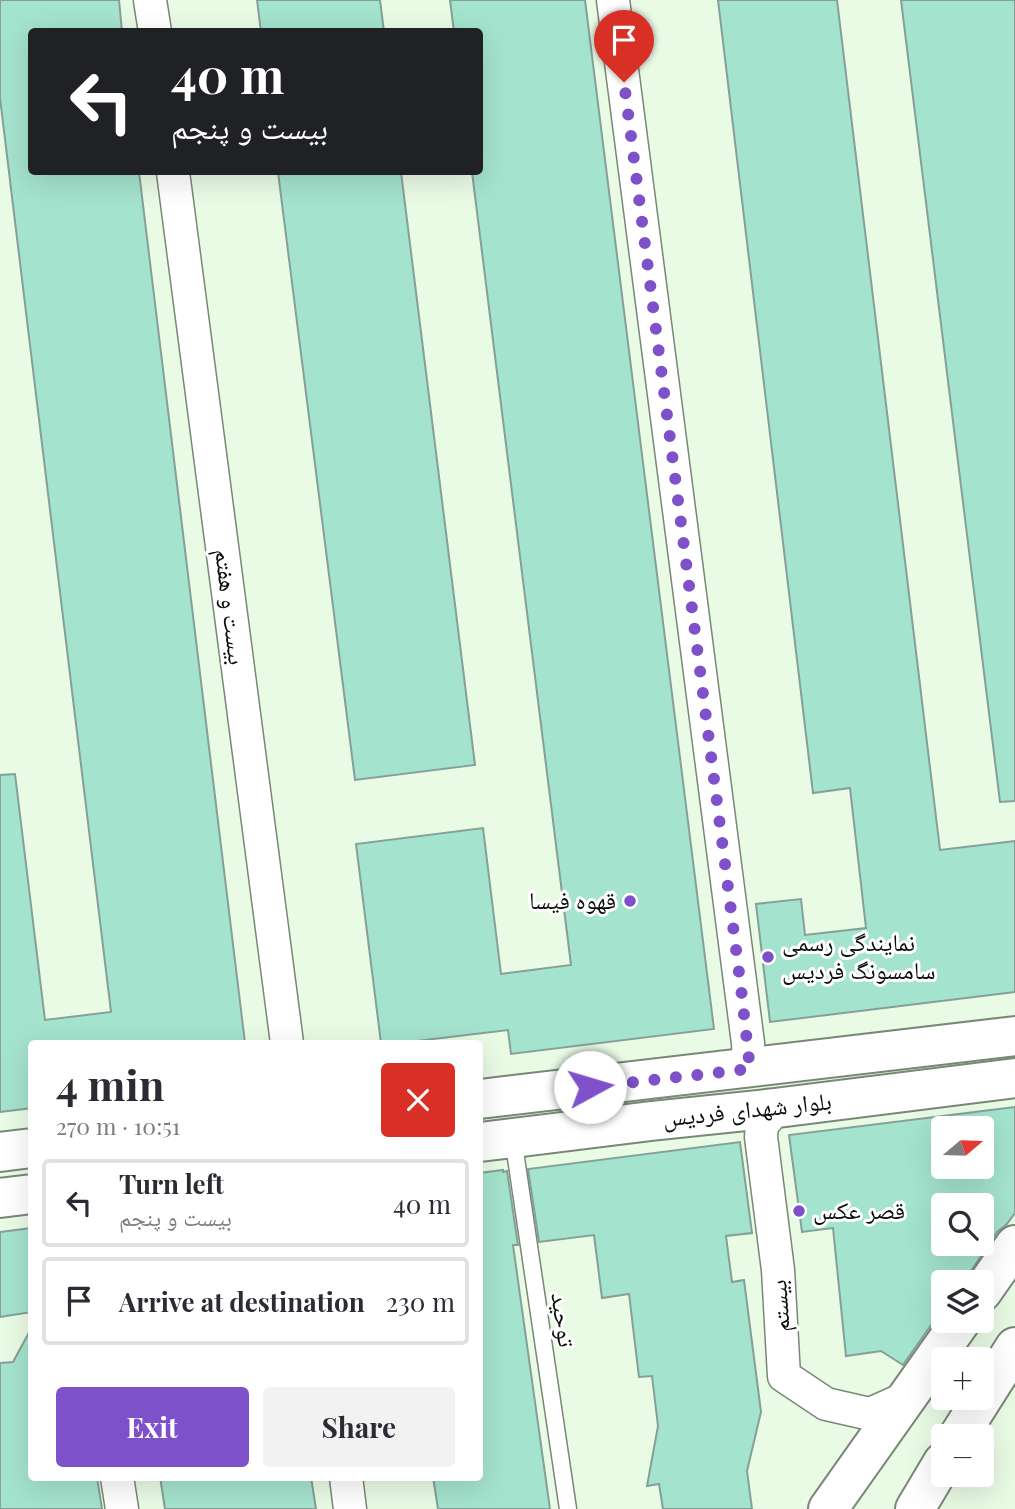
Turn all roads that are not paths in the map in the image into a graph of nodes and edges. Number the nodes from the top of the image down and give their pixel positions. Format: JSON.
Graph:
{"nodes":[{"id":1,"x":150,"y":0,"type":"edge"},
{"id":2,"x":613,"y":0,"type":"edge"},
{"id":3,"x":154,"y":28,"type":"edge"},
{"id":4,"x":173,"y":175,"type":"edge"},
{"id":5,"x":1015,"y":1036,"type":"edge"},
{"id":6,"x":287,"y":1040,"type":"edge"},
{"id":7,"x":750,"y":1069,"type":"junction"},
{"id":8,"x":1015,"y":1078,"type":"edge"},
{"id":9,"x":483,"y":1099,"type":"edge"},
{"id":10,"x":776,"y":1108,"type":"junction"},
{"id":11,"x":496,"y":1140,"type":"edge"},
{"id":12,"x":28,"y":1148,"type":"edge"},
{"id":13,"x":0,"y":1152,"type":"edge"},
{"id":14,"x":28,"y":1194,"type":"edge"},
{"id":15,"x":0,"y":1198,"type":"edge"},
{"id":16,"x":1015,"y":1245,"type":"edge"},
{"id":17,"x":994,"y":1275,"type":"edge"},
{"id":18,"x":952,"y":1333,"type":"edge"},
{"id":19,"x":1015,"y":1347,"type":"edge"},
{"id":20,"x":906,"y":1398,"type":"junction"},
{"id":21,"x":966,"y":1424,"type":"edge"},
{"id":22,"x":118,"y":1481,"type":"edge"},
{"id":23,"x":346,"y":1481,"type":"edge"},
{"id":24,"x":931,"y":1482,"type":"edge"},
{"id":25,"x":831,"y":1507,"type":"edge"},
{"id":26,"x":122,"y":1509,"type":"edge"},
{"id":27,"x":350,"y":1509,"type":"edge"},
{"id":28,"x":568,"y":1509,"type":"edge"},
{"id":29,"x":915,"y":1509,"type":"edge"}],
"edges":[{"from":1,"to":3,"type":"street"},
{"from":2,"to":7,"type":"street"},
{"from":4,"to":6,"type":"street","name":"بیست و هفتم"},
{"from":5,"to":7,"type":"main road","name":"بلوار شهدای فردیس"},
{"from":7,"to":9,"type":"main road","name":"بلوار شهدای فردیس"},
{"from":8,"to":10,"type":"main road","name":"بلوار شهدای فردیس"},
{"from":10,"to":11,"type":"main road","name":"بلوار شهدای فردیس"},
{"from":10,"to":20,"type":"street","name":"بیستم"},
{"from":11,"to":28,"type":"lane","name":"توحید"},
{"from":12,"to":13,"type":"main road"},
{"from":14,"to":15,"type":"main road"},
{"from":16,"to":17,"type":"main road"},
{"from":18,"to":20,"type":"main road"},
{"from":19,"to":21,"type":"main road"},
{"from":20,"to":25,"type":"main road"},
{"from":22,"to":26,"type":"street"},
{"from":23,"to":27,"type":"street"},
{"from":24,"to":29,"type":"main road"}]}
